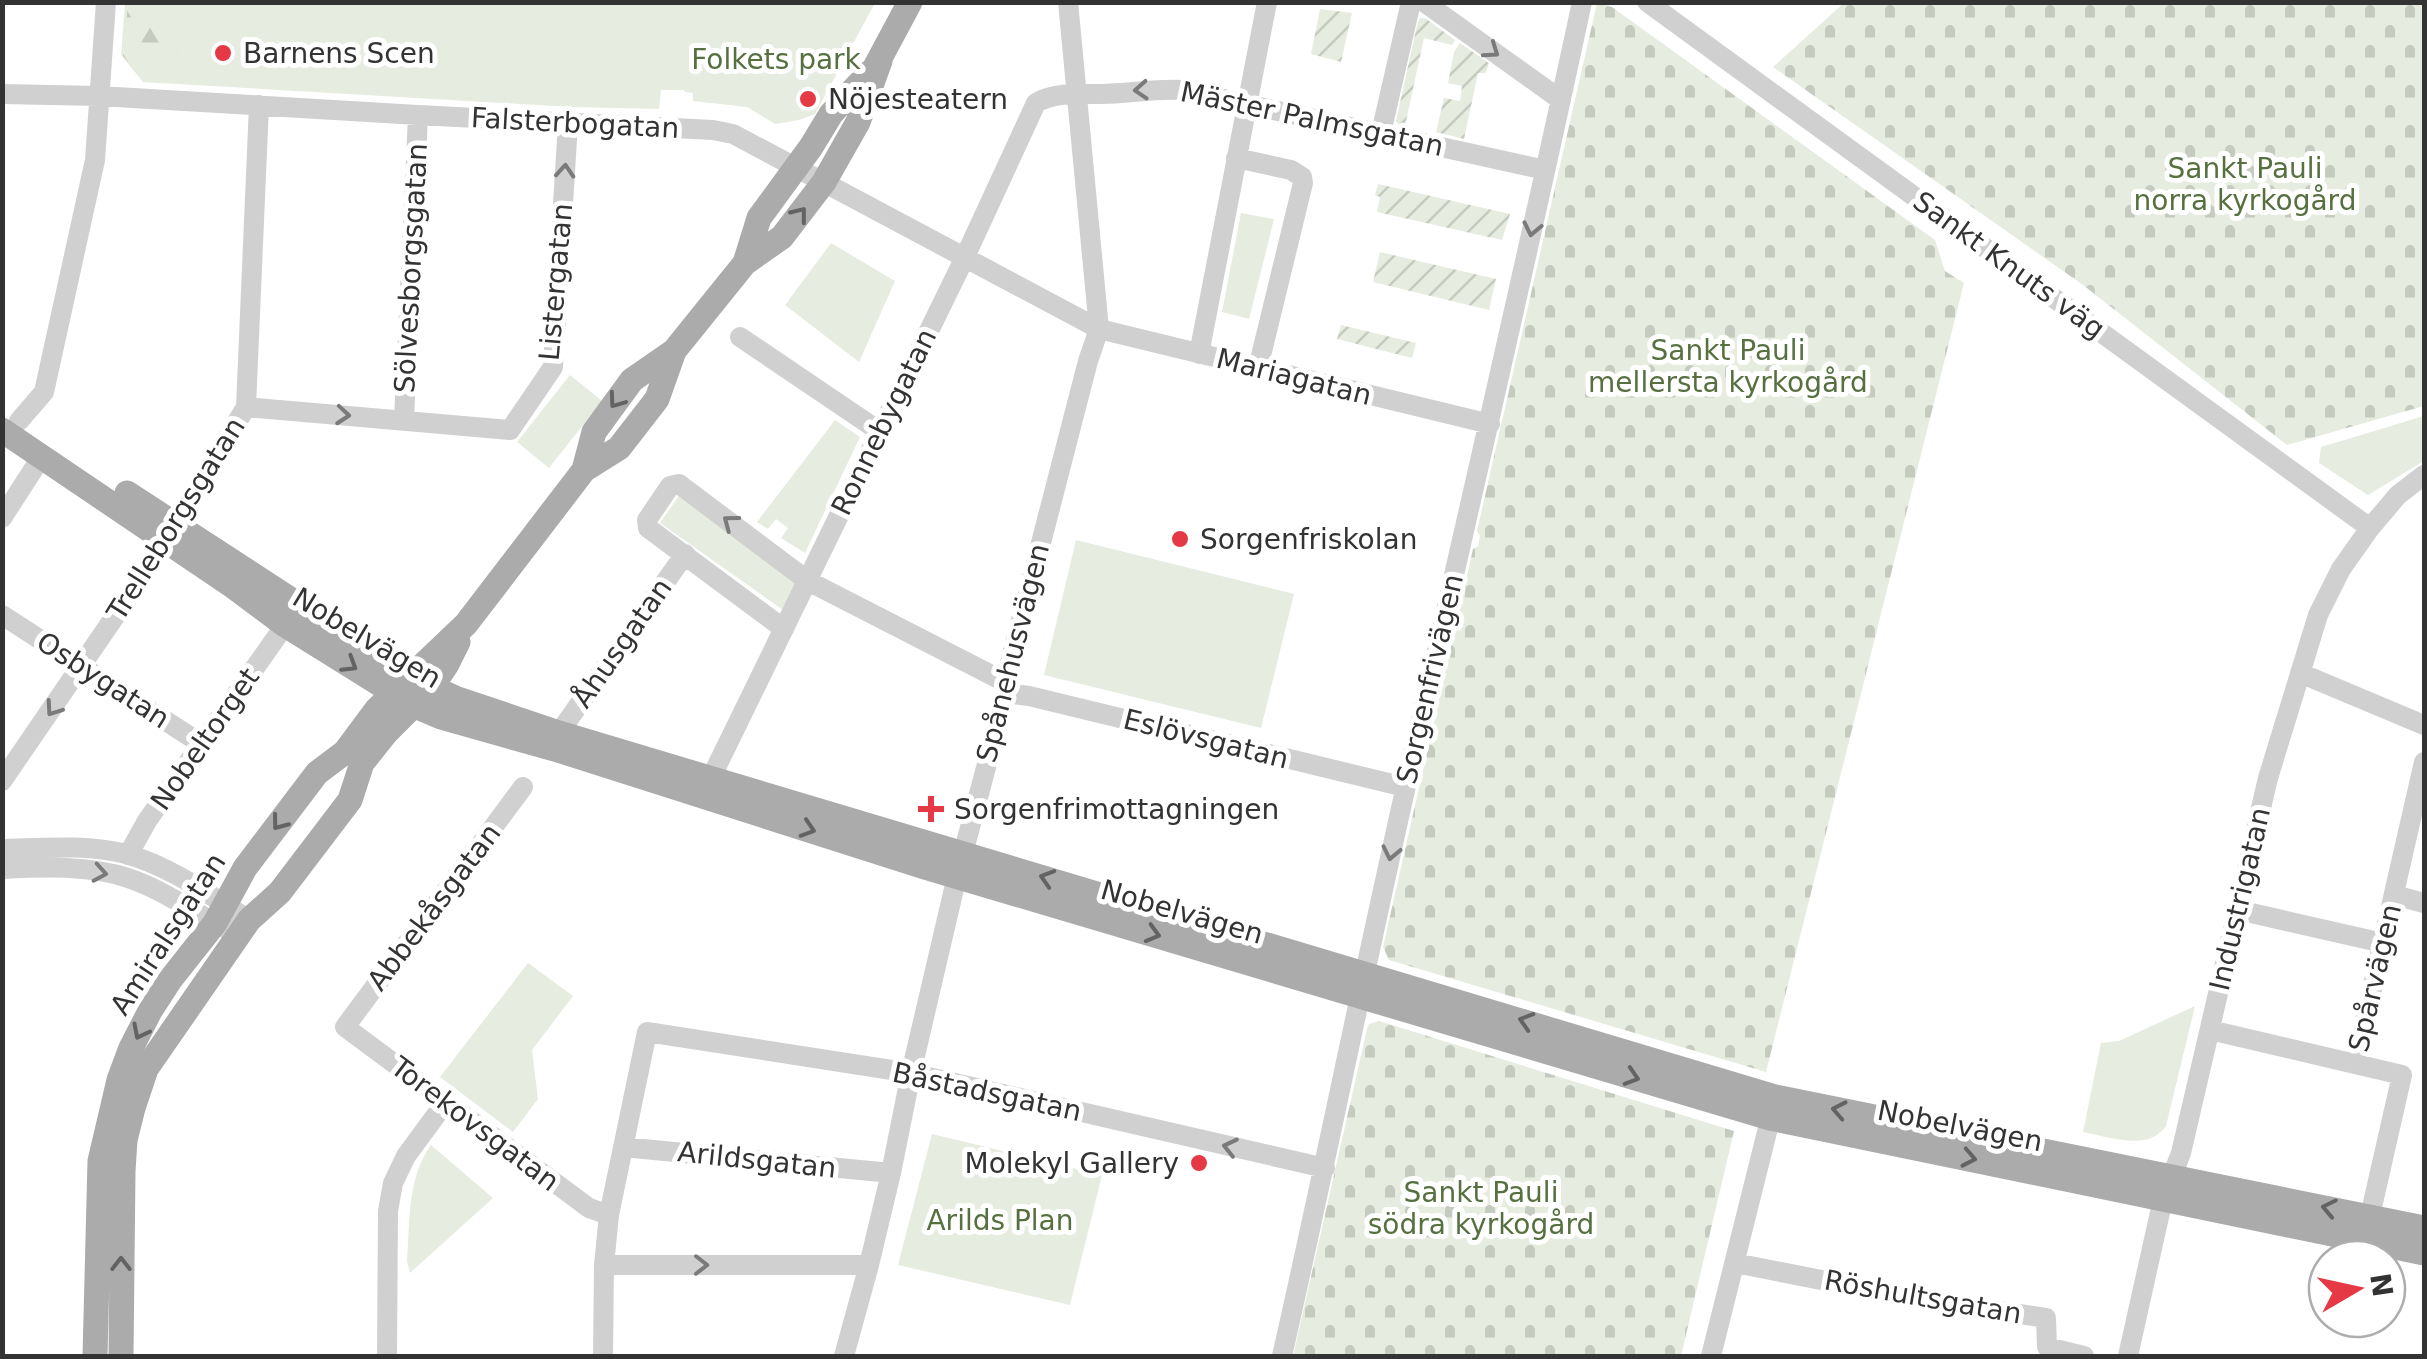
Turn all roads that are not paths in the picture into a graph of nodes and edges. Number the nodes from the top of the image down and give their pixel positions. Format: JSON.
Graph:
{"nodes":[{"id":1,"x":106,"y":2,"type":"edge"},
{"id":2,"x":910,"y":2,"type":"edge"},
{"id":3,"x":1068,"y":2,"type":"edge"},
{"id":4,"x":1267,"y":2,"type":"edge"},
{"id":5,"x":1411,"y":2,"type":"edge"},
{"id":6,"x":1424,"y":2,"type":"edge"},
{"id":7,"x":1582,"y":2,"type":"edge"},
{"id":8,"x":1646,"y":2,"type":"edge"},
{"id":9,"x":2,"y":94,"type":"edge"},
{"id":10,"x":1077,"y":95,"type":"junction"},
{"id":11,"x":99,"y":96,"type":"junction"},
{"id":12,"x":1561,"y":100,"type":"junction"},
{"id":13,"x":259,"y":105,"type":"junction"},
{"id":14,"x":1246,"y":105,"type":"junction"},
{"id":15,"x":418,"y":116,"type":"junction"},
{"id":16,"x":568,"y":123,"type":"junction"},
{"id":17,"x":1381,"y":133,"type":"junction"},
{"id":18,"x":1236,"y":158,"type":"junction"},
{"id":19,"x":1545,"y":170,"type":"junction"},
{"id":20,"x":810,"y":175,"type":"junction"},
{"id":21,"x":965,"y":257,"type":"junction"},
{"id":22,"x":1099,"y":328,"type":"junction"},
{"id":23,"x":740,"y":336,"type":"dead end"},
{"id":24,"x":1199,"y":354,"type":"junction"},
{"id":25,"x":1258,"y":368,"type":"junction"},
{"id":26,"x":246,"y":406,"type":"junction"},
{"id":27,"x":8,"y":420,"type":"edge"},
{"id":28,"x":404,"y":420,"type":"junction"},
{"id":29,"x":1490,"y":424,"type":"junction"},
{"id":30,"x":879,"y":432,"type":"junction"},
{"id":31,"x":42,"y":456,"type":"junction"},
{"id":32,"x":2424,"y":475,"type":"edge"},
{"id":33,"x":2,"y":518,"type":"edge"},
{"id":34,"x":2370,"y":528,"type":"junction"},
{"id":35,"x":171,"y":533,"type":"junction"},
{"id":36,"x":686,"y":554,"type":"junction"},
{"id":37,"x":808,"y":580,"type":"junction"},
{"id":38,"x":2,"y":615,"type":"edge"},
{"id":39,"x":285,"y":625,"type":"junction"},
{"id":40,"x":784,"y":630,"type":"junction"},
{"id":41,"x":83,"y":666,"type":"junction"},
{"id":42,"x":2300,"y":673,"type":"junction"},
{"id":43,"x":1006,"y":687,"type":"junction"},
{"id":44,"x":413,"y":691,"type":"junction"},
{"id":45,"x":2424,"y":725,"type":"edge"},
{"id":46,"x":560,"y":733,"type":"junction"},
{"id":47,"x":203,"y":745,"type":"junction"},
{"id":48,"x":2424,"y":762,"type":"edge"},
{"id":49,"x":711,"y":778,"type":"junction"},
{"id":50,"x":2,"y":781,"type":"edge"},
{"id":51,"x":523,"y":787,"type":"dead end"},
{"id":52,"x":1405,"y":787,"type":"junction"},
{"id":53,"x":2,"y":848,"type":"edge"},
{"id":54,"x":128,"y":855,"type":"junction"},
{"id":55,"x":960,"y":865,"type":"junction"},
{"id":56,"x":2,"y":868,"type":"edge"},
{"id":57,"x":2394,"y":895,"type":"junction"},
{"id":58,"x":2424,"y":903,"type":"edge"},
{"id":59,"x":2238,"y":910,"type":"junction"},
{"id":60,"x":220,"y":914,"type":"junction"},
{"id":61,"x":244,"y":927,"type":"junction"},
{"id":62,"x":2383,"y":943,"type":"junction"},
{"id":63,"x":1363,"y":984,"type":"junction"},
{"id":64,"x":346,"y":1027,"type":"joint"},
{"id":65,"x":2210,"y":1030,"type":"junction"},
{"id":66,"x":2355,"y":1064,"type":"junction"},
{"id":67,"x":911,"y":1073,"type":"junction"},
{"id":68,"x":445,"y":1103,"type":"junction"},
{"id":69,"x":1773,"y":1108,"type":"junction"},
{"id":70,"x":622,"y":1147,"type":"junction"},
{"id":71,"x":1325,"y":1168,"type":"junction"},
{"id":72,"x":892,"y":1174,"type":"junction"},
{"id":73,"x":2168,"y":1187,"type":"junction"},
{"id":74,"x":608,"y":1214,"type":"junction"},
{"id":75,"x":2370,"y":1216,"type":"junction"},
{"id":76,"x":2424,"y":1228,"type":"edge"},
{"id":77,"x":2424,"y":1253,"type":"edge"},
{"id":78,"x":1735,"y":1263,"type":"junction"},
{"id":79,"x":604,"y":1265,"type":"junction"},
{"id":80,"x":870,"y":1266,"type":"junction"},
{"id":81,"x":95,"y":1356,"type":"edge"},
{"id":82,"x":121,"y":1356,"type":"edge"},
{"id":83,"x":387,"y":1356,"type":"edge"},
{"id":84,"x":602,"y":1356,"type":"edge"},
{"id":85,"x":844,"y":1356,"type":"edge"},
{"id":86,"x":1282,"y":1356,"type":"edge"},
{"id":87,"x":1711,"y":1356,"type":"edge"},
{"id":88,"x":2084,"y":1356,"type":"edge"},
{"id":89,"x":2128,"y":1356,"type":"edge"}],
"edges":[{"from":1,"to":11,"type":"street"},
{"from":2,"to":20,"type":"main road","name":"Amiralsgatan"},
{"from":3,"to":10,"type":"street","name":"Spånehusvägen"},
{"from":4,"to":14,"type":"street"},
{"from":5,"to":17,"type":"street"},
{"from":6,"to":12,"type":"street","one_way":true},
{"from":7,"to":12,"type":"street","name":"Sorgenfrivägen"},
{"from":8,"to":34,"type":"street","name":"Sankt Knuts väg"},
{"from":9,"to":11,"type":"street","name":"Falsterbogatan"},
{"from":14,"to":10,"type":"street","name":"Mäster Palmsgatan","one_way":true},
{"from":10,"to":21,"type":"street","name":"Ronnebygatan"},
{"from":10,"to":22,"type":"street","name":"Spånehusvägen"},
{"from":11,"to":13,"type":"street","name":"Falsterbogatan"},
{"from":11,"to":27,"type":"street"},
{"from":12,"to":19,"type":"street","name":"Sorgenfrivägen"},
{"from":13,"to":15,"type":"street","name":"Falsterbogatan"},
{"from":13,"to":26,"type":"street","name":"Trelleborgsgatan"},
{"from":14,"to":17,"type":"street","name":"Mäster Palmsgatan"},
{"from":14,"to":18,"type":"street"},
{"from":15,"to":16,"type":"street","name":"Falsterbogatan"},
{"from":15,"to":28,"type":"street","name":"Sölvesborgsgatan"},
{"from":16,"to":20,"type":"street","name":"Falsterbogatan"},
{"from":28,"to":16,"type":"street","name":"Listergatan","one_way":true},
{"from":17,"to":19,"type":"street","name":"Mäster Palmsgatan"},
{"from":18,"to":24,"type":"street"},
{"from":18,"to":25,"type":"street"},
{"from":19,"to":29,"type":"street","name":"Sorgenfrivägen","one_way":true},
{"from":20,"to":21,"type":"street","name":"Falsterbogatan"},
{"from":20,"to":44,"type":"main road","name":"Amiralsgatan"},
{"from":21,"to":22,"type":"street","name":"Falsterbogatan"},
{"from":21,"to":30,"type":"street","name":"Ronnebygatan"},
{"from":22,"to":24,"type":"street","name":"Mariagatan"},
{"from":22,"to":43,"type":"street","name":"Spånehusvägen"},
{"from":23,"to":30,"type":"street"},
{"from":24,"to":25,"type":"street","name":"Mariagatan"},
{"from":25,"to":29,"type":"street","name":"Mariagatan"},
{"from":26,"to":28,"type":"street","one_way":true},
{"from":26,"to":35,"type":"street","name":"Trelleborgsgatan"},
{"from":27,"to":31,"type":"main road","name":"Nobelvägen"},
{"from":27,"to":35,"type":"main road","name":"Nobelvägen"},
{"from":29,"to":52,"type":"street","name":"Sorgenfrivägen"},
{"from":30,"to":37,"type":"street","name":"Ronnebygatan"},
{"from":31,"to":33,"type":"street"},
{"from":31,"to":35,"type":"main road","name":"Nobelvägen"},
{"from":32,"to":34,"type":"street","name":"Industrigatan"},
{"from":34,"to":42,"type":"street","name":"Industrigatan"},
{"from":35,"to":39,"type":"main road","name":"Nobelvägen"},
{"from":35,"to":41,"type":"street","name":"Trelleborgsgatan"},
{"from":35,"to":44,"type":"main road","name":"Nobelvägen"},
{"from":37,"to":36,"type":"street","name":"Eslövsgatan","one_way":true},
{"from":36,"to":40,"type":"street"},
{"from":36,"to":46,"type":"street","name":"Åhusgatan"},
{"from":37,"to":40,"type":"street","name":"Ronnebygatan"},
{"from":37,"to":43,"type":"street","name":"Eslövsgatan"},
{"from":38,"to":41,"type":"street","name":"Osbygatan"},
{"from":39,"to":44,"type":"main road","name":"Nobelvägen","one_way":true},
{"from":39,"to":47,"type":"street","name":"Nobeltorget"},
{"from":40,"to":49,"type":"street","name":"Ronnebygatan"},
{"from":41,"to":47,"type":"street","name":"Osbygatan"},
{"from":41,"to":50,"type":"street","name":"Trelleborgsgatan","one_way":true},
{"from":42,"to":45,"type":"street"},
{"from":42,"to":59,"type":"street","name":"Industrigatan"},
{"from":43,"to":52,"type":"street","name":"Eslövsgatan"},
{"from":43,"to":55,"type":"street","name":"Spånehusvägen"},
{"from":44,"to":46,"type":"main road","name":"Nobelvägen"},
{"from":44,"to":55,"type":"main road","name":"Nobelvägen","one_way":true},
{"from":44,"to":60,"type":"main road","name":"Amiralsgatan","one_way":true},
{"from":44,"to":61,"type":"main road","name":"Amiralsgatan"},
{"from":46,"to":49,"type":"main road","name":"Nobelvägen"},
{"from":47,"to":54,"type":"street","name":"Nobeltorget"},
{"from":48,"to":57,"type":"street","name":"Spårvägen"},
{"from":49,"to":55,"type":"main road","name":"Nobelvägen"},
{"from":51,"to":64,"type":"street","name":"Abbekåsgatan"},
{"from":52,"to":63,"type":"street","name":"Sorgenfrivägen","one_way":true},
{"from":53,"to":54,"type":"street"},
{"from":54,"to":60,"type":"street"},
{"from":55,"to":63,"type":"main road","name":"Nobelvägen"},
{"from":55,"to":67,"type":"street","name":"Spånehusvägen"},
{"from":56,"to":60,"type":"street","one_way":true},
{"from":57,"to":58,"type":"street"},
{"from":57,"to":62,"type":"street","name":"Spårvägen"},
{"from":59,"to":62,"type":"street"},
{"from":59,"to":65,"type":"street","name":"Industrigatan"},
{"from":60,"to":61,"type":"street"},
{"from":60,"to":81,"type":"main road","name":"Amiralsgatan","one_way":true},
{"from":82,"to":61,"type":"main road","name":"Amiralsgatan","one_way":true},
{"from":62,"to":66,"type":"street","name":"Spårvägen"},
{"from":63,"to":69,"type":"main road","name":"Nobelvägen"},
{"from":63,"to":71,"type":"street","name":"Sorgenfrivägen"},
{"from":64,"to":68,"type":"street","name":"Torekovsgatan"},
{"from":65,"to":66,"type":"street"},
{"from":65,"to":73,"type":"street","name":"Industrigatan"},
{"from":66,"to":75,"type":"street","name":"Spårvägen"},
{"from":67,"to":70,"type":"street","name":"Båstadsgatan"},
{"from":71,"to":67,"type":"street","name":"Båstadsgatan","one_way":true},
{"from":67,"to":72,"type":"street","name":"Spånehusvägen"},
{"from":68,"to":74,"type":"street","name":"Torekovsgatan"},
{"from":68,"to":83,"type":"street"},
{"from":69,"to":73,"type":"main road","name":"Nobelvägen"},
{"from":69,"to":78,"type":"street"},
{"from":70,"to":72,"type":"street","name":"Arildsgatan"},
{"from":70,"to":74,"type":"street"},
{"from":71,"to":86,"type":"street","name":"Sorgenfrivägen"},
{"from":72,"to":80,"type":"street","name":"Spånehusvägen"},
{"from":75,"to":73,"type":"main road","name":"Nobelvägen","one_way":true},
{"from":73,"to":77,"type":"main road","name":"Nobelvägen"},
{"from":73,"to":89,"type":"street","name":"Industrigatan"},
{"from":74,"to":79,"type":"street"},
{"from":75,"to":76,"type":"main road","name":"Nobelvägen"},
{"from":78,"to":87,"type":"street"},
{"from":78,"to":88,"type":"street","name":"Röshultsgatan"},
{"from":79,"to":80,"type":"street","one_way":true},
{"from":79,"to":84,"type":"street"},
{"from":80,"to":85,"type":"street","name":"Spånehusvägen"}]}
